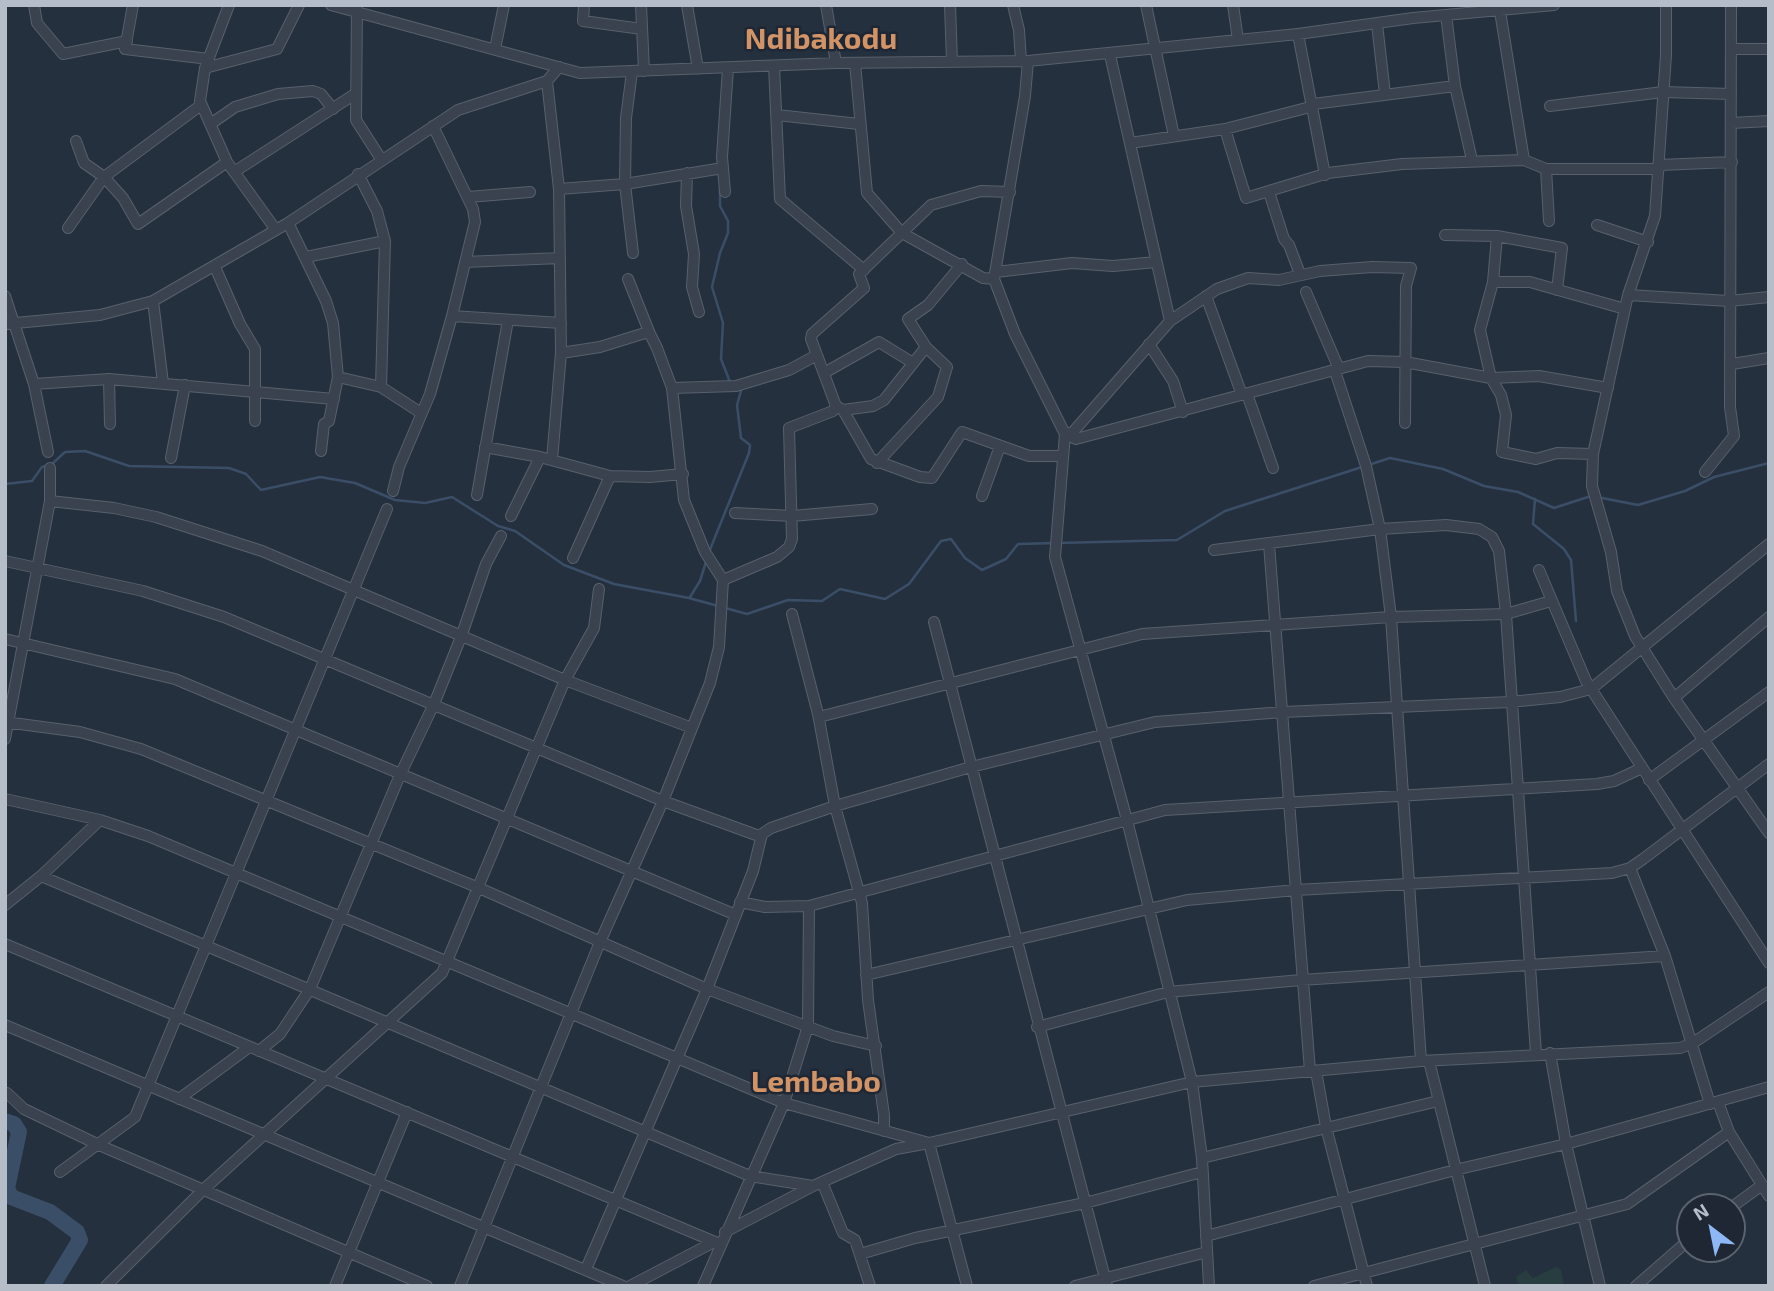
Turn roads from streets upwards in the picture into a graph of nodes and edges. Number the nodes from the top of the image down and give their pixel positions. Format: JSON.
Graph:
{"nodes":[{"id":1,"x":34,"y":5,"type":"edge"},
{"id":2,"x":133,"y":5,"type":"edge"},
{"id":3,"x":229,"y":5,"type":"edge"},
{"id":4,"x":299,"y":5,"type":"edge"},
{"id":5,"x":331,"y":5,"type":"edge"},
{"id":6,"x":504,"y":5,"type":"edge"},
{"id":7,"x":583,"y":5,"type":"edge"},
{"id":8,"x":641,"y":5,"type":"edge"},
{"id":9,"x":687,"y":5,"type":"edge"},
{"id":10,"x":826,"y":5,"type":"edge"},
{"id":11,"x":950,"y":5,"type":"edge"},
{"id":12,"x":1013,"y":5,"type":"edge"},
{"id":13,"x":1146,"y":5,"type":"edge"},
{"id":14,"x":1233,"y":5,"type":"edge"},
{"id":15,"x":1409,"y":5,"type":"edge"},
{"id":16,"x":1554,"y":5,"type":"edge"},
{"id":17,"x":1666,"y":5,"type":"edge"},
{"id":18,"x":1731,"y":5,"type":"edge"},
{"id":19,"x":357,"y":8,"type":"edge"},
{"id":20,"x":1498,"y":8,"type":"edge"},
{"id":21,"x":1447,"y":15,"type":"junction"},
{"id":22,"x":1413,"y":18,"type":"junction"},
{"id":23,"x":1377,"y":24,"type":"junction"},
{"id":24,"x":642,"y":29,"type":"junction"},
{"id":25,"x":1298,"y":34,"type":"junction"},
{"id":26,"x":1238,"y":40,"type":"junction"},
{"id":27,"x":127,"y":41,"type":"junction"},
{"id":28,"x":495,"y":49,"type":"junction"},
{"id":29,"x":1153,"y":49,"type":"junction"},
{"id":30,"x":1731,"y":49,"type":"junction"},
{"id":31,"x":1769,"y":49,"type":"edge"},
{"id":32,"x":1110,"y":55,"type":"junction"},
{"id":33,"x":1024,"y":61,"type":"junction"},
{"id":34,"x":952,"y":62,"type":"junction"},
{"id":35,"x":207,"y":63,"type":"junction"},
{"id":36,"x":836,"y":63,"type":"junction"},
{"id":37,"x":855,"y":63,"type":"junction"},
{"id":38,"x":559,"y":66,"type":"junction"},
{"id":39,"x":774,"y":66,"type":"junction"},
{"id":40,"x":728,"y":68,"type":"junction"},
{"id":41,"x":698,"y":69,"type":"junction"},
{"id":42,"x":644,"y":71,"type":"junction"},
{"id":43,"x":632,"y":72,"type":"junction"},
{"id":44,"x":547,"y":81,"type":"junction"},
{"id":45,"x":1455,"y":86,"type":"junction"},
{"id":46,"x":1663,"y":92,"type":"junction"},
{"id":47,"x":1731,"y":93,"type":"junction"},
{"id":48,"x":355,"y":94,"type":"junction"},
{"id":49,"x":1385,"y":94,"type":"junction"},
{"id":50,"x":201,"y":105,"type":"junction"},
{"id":51,"x":1313,"y":105,"type":"junction"},
{"id":52,"x":1550,"y":106,"type":"dead end"},
{"id":53,"x":333,"y":109,"type":"junction"},
{"id":54,"x":777,"y":115,"type":"junction"},
{"id":55,"x":1769,"y":121,"type":"edge"},
{"id":56,"x":212,"y":123,"type":"junction"},
{"id":57,"x":1731,"y":123,"type":"junction"},
{"id":58,"x":859,"y":124,"type":"junction"},
{"id":59,"x":433,"y":126,"type":"junction"},
{"id":60,"x":1225,"y":129,"type":"junction"},
{"id":61,"x":1174,"y":136,"type":"junction"},
{"id":62,"x":76,"y":141,"type":"dead end"},
{"id":63,"x":1130,"y":143,"type":"junction"},
{"id":64,"x":381,"y":159,"type":"junction"},
{"id":65,"x":1472,"y":160,"type":"junction"},
{"id":66,"x":1524,"y":160,"type":"junction"},
{"id":67,"x":227,"y":162,"type":"junction"},
{"id":68,"x":1732,"y":162,"type":"junction"},
{"id":69,"x":1659,"y":167,"type":"junction"},
{"id":70,"x":723,"y":168,"type":"junction"},
{"id":71,"x":1546,"y":169,"type":"junction"},
{"id":72,"x":234,"y":172,"type":"junction"},
{"id":73,"x":687,"y":173,"type":"junction"},
{"id":74,"x":358,"y":174,"type":"junction"},
{"id":75,"x":1325,"y":175,"type":"junction"},
{"id":76,"x":104,"y":177,"type":"junction"},
{"id":77,"x":625,"y":184,"type":"junction"},
{"id":78,"x":559,"y":189,"type":"junction"},
{"id":79,"x":530,"y":192,"type":"dead end"},
{"id":80,"x":725,"y":192,"type":"dead end"},
{"id":81,"x":1010,"y":192,"type":"junction"},
{"id":82,"x":1269,"y":192,"type":"junction"},
{"id":83,"x":468,"y":197,"type":"junction"},
{"id":84,"x":1549,"y":221,"type":"dead end"},
{"id":85,"x":288,"y":223,"type":"junction"},
{"id":86,"x":1597,"y":225,"type":"dead end"},
{"id":87,"x":68,"y":228,"type":"dead end"},
{"id":88,"x":276,"y":230,"type":"junction"},
{"id":89,"x":902,"y":233,"type":"junction"},
{"id":90,"x":1445,"y":235,"type":"dead end"},
{"id":91,"x":1497,"y":236,"type":"junction"},
{"id":92,"x":385,"y":241,"type":"junction"},
{"id":93,"x":1648,"y":242,"type":"junction"},
{"id":94,"x":633,"y":253,"type":"dead end"},
{"id":95,"x":306,"y":257,"type":"junction"},
{"id":96,"x":560,"y":258,"type":"junction"},
{"id":97,"x":465,"y":262,"type":"junction"},
{"id":98,"x":1156,"y":262,"type":"junction"},
{"id":99,"x":962,"y":264,"type":"junction"},
{"id":100,"x":215,"y":267,"type":"junction"},
{"id":101,"x":864,"y":270,"type":"junction"},
{"id":102,"x":1300,"y":274,"type":"junction"},
{"id":103,"x":995,"y":276,"type":"junction"},
{"id":104,"x":628,"y":279,"type":"dead end"},
{"id":105,"x":1493,"y":282,"type":"junction"},
{"id":106,"x":1557,"y":290,"type":"junction"},
{"id":107,"x":1306,"y":292,"type":"dead end"},
{"id":108,"x":1628,"y":295,"type":"junction"},
{"id":109,"x":5,"y":296,"type":"edge"},
{"id":110,"x":1206,"y":296,"type":"junction"},
{"id":111,"x":1769,"y":297,"type":"edge"},
{"id":112,"x":153,"y":300,"type":"junction"},
{"id":113,"x":1729,"y":301,"type":"junction"},
{"id":114,"x":1625,"y":309,"type":"junction"},
{"id":115,"x":699,"y":312,"type":"dead end"},
{"id":116,"x":452,"y":316,"type":"junction"},
{"id":117,"x":508,"y":320,"type":"junction"},
{"id":118,"x":1170,"y":321,"type":"junction"},
{"id":119,"x":10,"y":323,"type":"edge"},
{"id":120,"x":561,"y":323,"type":"junction"},
{"id":121,"x":650,"y":334,"type":"junction"},
{"id":122,"x":1149,"y":344,"type":"junction"},
{"id":123,"x":926,"y":347,"type":"junction"},
{"id":124,"x":561,"y":353,"type":"junction"},
{"id":125,"x":817,"y":355,"type":"junction"},
{"id":126,"x":1769,"y":358,"type":"edge"},
{"id":127,"x":1405,"y":362,"type":"junction"},
{"id":128,"x":913,"y":363,"type":"junction"},
{"id":129,"x":1732,"y":364,"type":"junction"},
{"id":130,"x":1337,"y":370,"type":"junction"},
{"id":131,"x":824,"y":373,"type":"junction"},
{"id":132,"x":338,"y":377,"type":"junction"},
{"id":133,"x":1491,"y":378,"type":"junction"},
{"id":134,"x":109,"y":379,"type":"junction"},
{"id":135,"x":163,"y":383,"type":"junction"},
{"id":136,"x":34,"y":384,"type":"junction"},
{"id":137,"x":185,"y":385,"type":"junction"},
{"id":138,"x":382,"y":387,"type":"junction"},
{"id":139,"x":672,"y":388,"type":"junction"},
{"id":140,"x":1608,"y":388,"type":"junction"},
{"id":141,"x":256,"y":390,"type":"junction"},
{"id":142,"x":1244,"y":394,"type":"junction"},
{"id":143,"x":334,"y":399,"type":"junction"},
{"id":144,"x":839,"y":408,"type":"junction"},
{"id":145,"x":1183,"y":412,"type":"junction"},
{"id":146,"x":421,"y":413,"type":"junction"},
{"id":147,"x":254,"y":421,"type":"dead end"},
{"id":148,"x":1405,"y":423,"type":"dead end"},
{"id":149,"x":110,"y":424,"type":"dead end"},
{"id":150,"x":1065,"y":434,"type":"junction"},
{"id":151,"x":1000,"y":446,"type":"junction"},
{"id":152,"x":485,"y":447,"type":"junction"},
{"id":153,"x":321,"y":451,"type":"dead end"},
{"id":154,"x":48,"y":452,"type":"dead end"},
{"id":155,"x":1593,"y":454,"type":"junction"},
{"id":156,"x":1063,"y":456,"type":"junction"},
{"id":157,"x":540,"y":457,"type":"junction"},
{"id":158,"x":171,"y":458,"type":"dead end"},
{"id":159,"x":552,"y":460,"type":"junction"},
{"id":160,"x":877,"y":463,"type":"junction"},
{"id":161,"x":50,"y":468,"type":"dead end"},
{"id":162,"x":1273,"y":468,"type":"dead end"},
{"id":163,"x":1705,"y":472,"type":"dead end"},
{"id":164,"x":683,"y":474,"type":"junction"},
{"id":165,"x":610,"y":476,"type":"junction"},
{"id":166,"x":393,"y":491,"type":"dead end"},
{"id":167,"x":477,"y":495,"type":"dead end"},
{"id":168,"x":982,"y":496,"type":"dead end"},
{"id":169,"x":50,"y":501,"type":"junction"},
{"id":170,"x":387,"y":509,"type":"dead end"},
{"id":171,"x":872,"y":509,"type":"dead end"},
{"id":172,"x":735,"y":513,"type":"dead end"},
{"id":173,"x":511,"y":516,"type":"dead end"},
{"id":174,"x":792,"y":516,"type":"junction"},
{"id":175,"x":1380,"y":529,"type":"junction"},
{"id":176,"x":501,"y":536,"type":"dead end"},
{"id":177,"x":1269,"y":544,"type":"junction"},
{"id":178,"x":1769,"y":544,"type":"edge"},
{"id":179,"x":1214,"y":550,"type":"dead end"},
{"id":180,"x":573,"y":558,"type":"dead end"},
{"id":181,"x":5,"y":561,"type":"edge"},
{"id":182,"x":36,"y":568,"type":"junction"},
{"id":183,"x":1539,"y":570,"type":"dead end"},
{"id":184,"x":723,"y":580,"type":"junction"},
{"id":185,"x":356,"y":589,"type":"junction"},
{"id":186,"x":598,"y":589,"type":"dead end"},
{"id":187,"x":1551,"y":601,"type":"junction"},
{"id":188,"x":792,"y":614,"type":"dead end"},
{"id":189,"x":1506,"y":614,"type":"junction"},
{"id":190,"x":1391,"y":617,"type":"junction"},
{"id":191,"x":1769,"y":617,"type":"edge"},
{"id":192,"x":934,"y":622,"type":"dead end"},
{"id":193,"x":1277,"y":626,"type":"junction"},
{"id":194,"x":461,"y":637,"type":"junction"},
{"id":195,"x":5,"y":639,"type":"edge"},
{"id":196,"x":26,"y":644,"type":"junction"},
{"id":197,"x":1642,"y":649,"type":"junction"},
{"id":198,"x":1082,"y":650,"type":"junction"},
{"id":199,"x":326,"y":661,"type":"junction"},
{"id":200,"x":565,"y":680,"type":"junction"},
{"id":201,"x":950,"y":683,"type":"junction"},
{"id":202,"x":1591,"y":688,"type":"junction"},
{"id":203,"x":1769,"y":692,"type":"edge"},
{"id":204,"x":1674,"y":698,"type":"junction"},
{"id":205,"x":1510,"y":702,"type":"junction"},
{"id":206,"x":433,"y":704,"type":"junction"},
{"id":207,"x":1396,"y":706,"type":"junction"},
{"id":208,"x":1283,"y":712,"type":"junction"},
{"id":209,"x":819,"y":717,"type":"junction"},
{"id":210,"x":7,"y":723,"type":"edge"},
{"id":211,"x":692,"y":728,"type":"junction"},
{"id":212,"x":295,"y":730,"type":"junction"},
{"id":213,"x":1104,"y":734,"type":"junction"},
{"id":214,"x":5,"y":739,"type":"edge"},
{"id":215,"x":1704,"y":742,"type":"junction"},
{"id":216,"x":537,"y":749,"type":"junction"},
{"id":217,"x":1769,"y":764,"type":"edge"},
{"id":218,"x":971,"y":767,"type":"junction"},
{"id":219,"x":1642,"y":768,"type":"junction"},
{"id":220,"x":400,"y":775,"type":"junction"},
{"id":221,"x":1649,"y":780,"type":"junction"},
{"id":222,"x":1517,"y":789,"type":"junction"},
{"id":223,"x":1737,"y":789,"type":"junction"},
{"id":224,"x":1403,"y":795,"type":"junction"},
{"id":225,"x":5,"y":799,"type":"edge"},
{"id":226,"x":267,"y":800,"type":"junction"},
{"id":227,"x":663,"y":801,"type":"junction"},
{"id":228,"x":1289,"y":805,"type":"junction"},
{"id":229,"x":835,"y":806,"type":"junction"},
{"id":230,"x":506,"y":819,"type":"junction"},
{"id":231,"x":100,"y":820,"type":"junction"},
{"id":232,"x":1127,"y":820,"type":"junction"},
{"id":233,"x":1680,"y":830,"type":"junction"},
{"id":234,"x":1769,"y":833,"type":"edge"},
{"id":235,"x":762,"y":834,"type":"junction"},
{"id":236,"x":372,"y":846,"type":"junction"},
{"id":237,"x":996,"y":856,"type":"junction"},
{"id":238,"x":1630,"y":868,"type":"junction"},
{"id":239,"x":631,"y":870,"type":"junction"},
{"id":240,"x":238,"y":873,"type":"junction"},
{"id":241,"x":41,"y":876,"type":"junction"},
{"id":242,"x":1522,"y":877,"type":"junction"},
{"id":243,"x":1408,"y":884,"type":"junction"},
{"id":244,"x":479,"y":888,"type":"junction"},
{"id":245,"x":859,"y":890,"type":"junction"},
{"id":246,"x":1296,"y":890,"type":"junction"},
{"id":247,"x":740,"y":902,"type":"junction"},
{"id":248,"x":5,"y":905,"type":"edge"},
{"id":249,"x":809,"y":906,"type":"junction"},
{"id":250,"x":1148,"y":908,"type":"junction"},
{"id":251,"x":736,"y":915,"type":"junction"},
{"id":252,"x":341,"y":916,"type":"junction"},
{"id":253,"x":1016,"y":939,"type":"junction"},
{"id":254,"x":600,"y":942,"type":"junction"},
{"id":255,"x":5,"y":944,"type":"edge"},
{"id":256,"x":208,"y":945,"type":"junction"},
{"id":257,"x":1665,"y":956,"type":"junction"},
{"id":258,"x":447,"y":962,"type":"junction"},
{"id":259,"x":1769,"y":963,"type":"edge"},
{"id":260,"x":1528,"y":965,"type":"junction"},
{"id":261,"x":1414,"y":973,"type":"junction"},
{"id":262,"x":866,"y":975,"type":"junction"},
{"id":263,"x":1301,"y":980,"type":"junction"},
{"id":264,"x":310,"y":989,"type":"junction"},
{"id":265,"x":707,"y":989,"type":"junction"},
{"id":266,"x":1168,"y":992,"type":"junction"},
{"id":267,"x":1769,"y":992,"type":"edge"},
{"id":268,"x":572,"y":1014,"type":"junction"},
{"id":269,"x":178,"y":1016,"type":"junction"},
{"id":270,"x":386,"y":1022,"type":"junction"},
{"id":271,"x":5,"y":1026,"type":"edge"},
{"id":272,"x":808,"y":1026,"type":"junction"},
{"id":273,"x":1037,"y":1027,"type":"junction"},
{"id":274,"x":1693,"y":1043,"type":"junction"},
{"id":275,"x":876,"y":1046,"type":"junction"},
{"id":276,"x":248,"y":1048,"type":"junction"},
{"id":277,"x":259,"y":1051,"type":"junction"},
{"id":278,"x":1550,"y":1053,"type":"junction"},
{"id":279,"x":1536,"y":1054,"type":"junction"},
{"id":280,"x":676,"y":1058,"type":"junction"},
{"id":281,"x":1425,"y":1061,"type":"junction"},
{"id":282,"x":1313,"y":1071,"type":"junction"},
{"id":283,"x":326,"y":1080,"type":"junction"},
{"id":284,"x":1192,"y":1082,"type":"junction"},
{"id":285,"x":541,"y":1086,"type":"junction"},
{"id":286,"x":150,"y":1087,"type":"junction"},
{"id":287,"x":1769,"y":1087,"type":"edge"},
{"id":288,"x":7,"y":1093,"type":"dead end"},
{"id":289,"x":179,"y":1099,"type":"junction"},
{"id":290,"x":1438,"y":1101,"type":"junction"},
{"id":291,"x":784,"y":1103,"type":"junction"},
{"id":292,"x":1714,"y":1103,"type":"junction"},
{"id":293,"x":407,"y":1112,"type":"junction"},
{"id":294,"x":1062,"y":1114,"type":"junction"},
{"id":295,"x":1326,"y":1127,"type":"junction"},
{"id":296,"x":884,"y":1131,"type":"junction"},
{"id":297,"x":647,"y":1132,"type":"junction"},
{"id":298,"x":1729,"y":1132,"type":"junction"},
{"id":299,"x":265,"y":1136,"type":"junction"},
{"id":300,"x":929,"y":1143,"type":"junction"},
{"id":301,"x":1566,"y":1144,"type":"junction"},
{"id":302,"x":99,"y":1145,"type":"junction"},
{"id":303,"x":513,"y":1155,"type":"junction"},
{"id":304,"x":1202,"y":1158,"type":"junction"},
{"id":305,"x":1455,"y":1170,"type":"junction"},
{"id":306,"x":60,"y":1172,"type":"dead end"},
{"id":307,"x":1202,"y":1172,"type":"junction"},
{"id":308,"x":750,"y":1176,"type":"junction"},
{"id":309,"x":377,"y":1183,"type":"junction"},
{"id":310,"x":818,"y":1184,"type":"junction"},
{"id":311,"x":1762,"y":1185,"type":"junction"},
{"id":312,"x":203,"y":1190,"type":"junction"},
{"id":313,"x":1769,"y":1196,"type":"edge"},
{"id":314,"x":1746,"y":1197,"type":"edge"},
{"id":315,"x":617,"y":1199,"type":"junction"},
{"id":316,"x":1345,"y":1199,"type":"junction"},
{"id":317,"x":1085,"y":1203,"type":"junction"},
{"id":318,"x":1583,"y":1217,"type":"junction"},
{"id":319,"x":482,"y":1225,"type":"junction"},
{"id":320,"x":953,"y":1232,"type":"junction"},
{"id":321,"x":724,"y":1233,"type":"junction"},
{"id":322,"x":1206,"y":1236,"type":"junction"},
{"id":323,"x":717,"y":1243,"type":"junction"},
{"id":324,"x":1474,"y":1244,"type":"junction"},
{"id":325,"x":349,"y":1251,"type":"junction"},
{"id":326,"x":1676,"y":1251,"type":"edge"},
{"id":327,"x":1207,"y":1252,"type":"junction"},
{"id":328,"x":860,"y":1254,"type":"junction"},
{"id":329,"x":586,"y":1269,"type":"junction"},
{"id":330,"x":1364,"y":1272,"type":"junction"},
{"id":331,"x":1106,"y":1282,"type":"edge"},
{"id":332,"x":1599,"y":1284,"type":"edge"},
{"id":333,"x":106,"y":1286,"type":"edge"},
{"id":334,"x":335,"y":1286,"type":"edge"},
{"id":335,"x":427,"y":1286,"type":"edge"},
{"id":336,"x":460,"y":1286,"type":"edge"},
{"id":337,"x":623,"y":1286,"type":"edge"},
{"id":338,"x":630,"y":1286,"type":"edge"},
{"id":339,"x":703,"y":1286,"type":"edge"},
{"id":340,"x":870,"y":1286,"type":"edge"},
{"id":341,"x":967,"y":1286,"type":"edge"},
{"id":342,"x":1075,"y":1286,"type":"edge"},
{"id":343,"x":1209,"y":1286,"type":"edge"},
{"id":344,"x":1314,"y":1286,"type":"edge"},
{"id":345,"x":1367,"y":1286,"type":"edge"},
{"id":346,"x":1485,"y":1286,"type":"edge"},
{"id":347,"x":1587,"y":1286,"type":"edge"},
{"id":348,"x":1636,"y":1286,"type":"edge"}],
"edges":[{"from":1,"to":27,"type":"street"},
{"from":2,"to":27,"type":"street"},
{"from":3,"to":35,"type":"street"},
{"from":4,"to":35,"type":"street"},
{"from":5,"to":19,"type":"street"},
{"from":6,"to":28,"type":"street"},
{"from":7,"to":24,"type":"street"},
{"from":8,"to":24,"type":"street"},
{"from":9,"to":41,"type":"street"},
{"from":10,"to":36,"type":"street"},
{"from":11,"to":34,"type":"street"},
{"from":12,"to":33,"type":"street"},
{"from":13,"to":29,"type":"street"},
{"from":14,"to":26,"type":"street"},
{"from":15,"to":22,"type":"street"},
{"from":16,"to":20,"type":"street"},
{"from":17,"to":46,"type":"street"},
{"from":18,"to":30,"type":"street"},
{"from":19,"to":28,"type":"street"},
{"from":19,"to":48,"type":"street"},
{"from":20,"to":21,"type":"street"},
{"from":20,"to":66,"type":"street"},
{"from":21,"to":22,"type":"street"},
{"from":21,"to":45,"type":"street"},
{"from":22,"to":23,"type":"street"},
{"from":23,"to":25,"type":"street"},
{"from":23,"to":49,"type":"street"},
{"from":24,"to":42,"type":"street"},
{"from":25,"to":26,"type":"street"},
{"from":25,"to":51,"type":"street"},
{"from":26,"to":29,"type":"street"},
{"from":27,"to":35,"type":"street"},
{"from":28,"to":38,"type":"street"},
{"from":29,"to":32,"type":"street"},
{"from":29,"to":61,"type":"street"},
{"from":30,"to":31,"type":"street"},
{"from":30,"to":47,"type":"street"},
{"from":32,"to":33,"type":"street"},
{"from":32,"to":63,"type":"street"},
{"from":33,"to":34,"type":"street"},
{"from":33,"to":81,"type":"street"},
{"from":34,"to":37,"type":"street"},
{"from":35,"to":50,"type":"street"},
{"from":36,"to":37,"type":"street"},
{"from":36,"to":39,"type":"street"},
{"from":37,"to":58,"type":"street"},
{"from":38,"to":43,"type":"street"},
{"from":38,"to":44,"type":"street"},
{"from":39,"to":40,"type":"street"},
{"from":39,"to":54,"type":"street"},
{"from":40,"to":41,"type":"street"},
{"from":40,"to":70,"type":"street"},
{"from":41,"to":42,"type":"street"},
{"from":42,"to":43,"type":"street"},
{"from":43,"to":77,"type":"street"},
{"from":44,"to":59,"type":"street"},
{"from":44,"to":78,"type":"street"},
{"from":45,"to":49,"type":"street"},
{"from":45,"to":65,"type":"street"},
{"from":46,"to":47,"type":"street"},
{"from":46,"to":52,"type":"street"},
{"from":46,"to":69,"type":"street"},
{"from":47,"to":57,"type":"street"},
{"from":48,"to":53,"type":"street"},
{"from":48,"to":64,"type":"street"},
{"from":49,"to":51,"type":"street"},
{"from":50,"to":56,"type":"street"},
{"from":50,"to":76,"type":"street"},
{"from":51,"to":60,"type":"street"},
{"from":51,"to":75,"type":"street"},
{"from":53,"to":56,"type":"street"},
{"from":53,"to":72,"type":"street"},
{"from":54,"to":58,"type":"street"},
{"from":54,"to":101,"type":"street"},
{"from":55,"to":57,"type":"street"},
{"from":56,"to":67,"type":"street"},
{"from":57,"to":68,"type":"street"},
{"from":58,"to":89,"type":"street"},
{"from":59,"to":64,"type":"street"},
{"from":59,"to":83,"type":"street"},
{"from":60,"to":61,"type":"street"},
{"from":60,"to":82,"type":"street"},
{"from":61,"to":63,"type":"street"},
{"from":62,"to":76,"type":"street"},
{"from":63,"to":98,"type":"street"},
{"from":64,"to":74,"type":"street"},
{"from":65,"to":66,"type":"street"},
{"from":65,"to":75,"type":"street"},
{"from":66,"to":71,"type":"street"},
{"from":67,"to":72,"type":"street"},
{"from":67,"to":76,"type":"street"},
{"from":68,"to":69,"type":"street"},
{"from":68,"to":113,"type":"street"},
{"from":69,"to":71,"type":"street"},
{"from":69,"to":93,"type":"street"},
{"from":70,"to":73,"type":"street"},
{"from":70,"to":80,"type":"street"},
{"from":71,"to":84,"type":"street"},
{"from":72,"to":88,"type":"street"},
{"from":73,"to":77,"type":"street"},
{"from":73,"to":115,"type":"street"},
{"from":74,"to":85,"type":"street"},
{"from":74,"to":92,"type":"street"},
{"from":75,"to":82,"type":"street"},
{"from":76,"to":87,"type":"street"},
{"from":77,"to":78,"type":"street"},
{"from":77,"to":94,"type":"street"},
{"from":78,"to":96,"type":"street"},
{"from":79,"to":83,"type":"street"},
{"from":81,"to":89,"type":"street"},
{"from":81,"to":103,"type":"street"},
{"from":82,"to":102,"type":"street"},
{"from":83,"to":97,"type":"street"},
{"from":85,"to":88,"type":"street"},
{"from":85,"to":95,"type":"street"},
{"from":86,"to":93,"type":"street"},
{"from":88,"to":100,"type":"street"},
{"from":89,"to":99,"type":"street"},
{"from":89,"to":101,"type":"street"},
{"from":90,"to":91,"type":"street"},
{"from":91,"to":105,"type":"street"},
{"from":91,"to":106,"type":"street"},
{"from":92,"to":95,"type":"street"},
{"from":92,"to":138,"type":"street"},
{"from":93,"to":108,"type":"street"},
{"from":95,"to":132,"type":"street"},
{"from":96,"to":97,"type":"street"},
{"from":96,"to":120,"type":"street"},
{"from":97,"to":116,"type":"street"},
{"from":98,"to":103,"type":"street"},
{"from":98,"to":118,"type":"street"},
{"from":99,"to":103,"type":"street"},
{"from":99,"to":123,"type":"street"},
{"from":100,"to":112,"type":"street"},
{"from":100,"to":141,"type":"street"},
{"from":101,"to":125,"type":"street"},
{"from":102,"to":110,"type":"street"},
{"from":102,"to":127,"type":"street"},
{"from":103,"to":150,"type":"street"},
{"from":104,"to":121,"type":"street"},
{"from":105,"to":106,"type":"street"},
{"from":105,"to":133,"type":"street"},
{"from":106,"to":114,"type":"street"},
{"from":107,"to":130,"type":"street"},
{"from":108,"to":113,"type":"street"},
{"from":108,"to":114,"type":"street"},
{"from":109,"to":119,"type":"street"},
{"from":110,"to":118,"type":"street"},
{"from":110,"to":142,"type":"street"},
{"from":111,"to":113,"type":"street"},
{"from":112,"to":119,"type":"street"},
{"from":112,"to":135,"type":"street"},
{"from":113,"to":129,"type":"street"},
{"from":114,"to":140,"type":"street"},
{"from":116,"to":117,"type":"street"},
{"from":116,"to":146,"type":"street"},
{"from":117,"to":120,"type":"street"},
{"from":117,"to":152,"type":"street"},
{"from":118,"to":122,"type":"street"},
{"from":119,"to":136,"type":"street"},
{"from":120,"to":124,"type":"street"},
{"from":121,"to":124,"type":"street"},
{"from":121,"to":139,"type":"street"},
{"from":122,"to":145,"type":"street"},
{"from":122,"to":150,"type":"street"},
{"from":123,"to":128,"type":"street"},
{"from":123,"to":160,"type":"street"},
{"from":124,"to":159,"type":"street"},
{"from":125,"to":131,"type":"street"},
{"from":125,"to":139,"type":"street"},
{"from":126,"to":129,"type":"street"},
{"from":127,"to":130,"type":"street"},
{"from":127,"to":133,"type":"street"},
{"from":127,"to":148,"type":"street"},
{"from":128,"to":131,"type":"street"},
{"from":128,"to":144,"type":"street"},
{"from":129,"to":163,"type":"street"},
{"from":130,"to":142,"type":"street"},
{"from":130,"to":175,"type":"street"},
{"from":131,"to":144,"type":"street"},
{"from":132,"to":138,"type":"street"},
{"from":132,"to":143,"type":"street"},
{"from":133,"to":140,"type":"street"},
{"from":133,"to":155,"type":"street"},
{"from":134,"to":135,"type":"street"},
{"from":134,"to":136,"type":"street"},
{"from":134,"to":149,"type":"street"},
{"from":135,"to":137,"type":"street"},
{"from":136,"to":154,"type":"street"},
{"from":137,"to":141,"type":"street"},
{"from":137,"to":158,"type":"street"},
{"from":138,"to":146,"type":"street"},
{"from":139,"to":164,"type":"street"},
{"from":140,"to":155,"type":"street"},
{"from":141,"to":143,"type":"street"},
{"from":141,"to":147,"type":"street"},
{"from":142,"to":145,"type":"street"},
{"from":142,"to":162,"type":"street"},
{"from":143,"to":153,"type":"street"},
{"from":144,"to":160,"type":"street"},
{"from":144,"to":174,"type":"street"},
{"from":145,"to":150,"type":"street"},
{"from":146,"to":166,"type":"street"},
{"from":150,"to":156,"type":"street"},
{"from":151,"to":156,"type":"street"},
{"from":151,"to":160,"type":"street"},
{"from":151,"to":168,"type":"street"},
{"from":152,"to":157,"type":"street"},
{"from":152,"to":167,"type":"street"},
{"from":155,"to":197,"type":"street"},
{"from":156,"to":198,"type":"street"},
{"from":157,"to":159,"type":"street"},
{"from":157,"to":173,"type":"street"},
{"from":159,"to":165,"type":"street"},
{"from":161,"to":169,"type":"street"},
{"from":164,"to":165,"type":"street"},
{"from":164,"to":184,"type":"street"},
{"from":165,"to":180,"type":"street"},
{"from":169,"to":182,"type":"street"},
{"from":169,"to":185,"type":"street"},
{"from":170,"to":185,"type":"street"},
{"from":171,"to":174,"type":"street"},
{"from":172,"to":174,"type":"street"},
{"from":174,"to":184,"type":"street"},
{"from":175,"to":177,"type":"street"},
{"from":175,"to":189,"type":"street"},
{"from":175,"to":190,"type":"street"},
{"from":176,"to":194,"type":"street"},
{"from":177,"to":179,"type":"street"},
{"from":177,"to":193,"type":"street"},
{"from":178,"to":197,"type":"street"},
{"from":181,"to":182,"type":"street"},
{"from":182,"to":196,"type":"street"},
{"from":182,"to":199,"type":"street"},
{"from":183,"to":187,"type":"street"},
{"from":184,"to":211,"type":"street"},
{"from":185,"to":194,"type":"street"},
{"from":185,"to":199,"type":"street"},
{"from":186,"to":200,"type":"street"},
{"from":187,"to":189,"type":"street"},
{"from":187,"to":202,"type":"street"},
{"from":188,"to":209,"type":"street"},
{"from":189,"to":190,"type":"street"},
{"from":189,"to":205,"type":"street"},
{"from":190,"to":193,"type":"street"},
{"from":190,"to":207,"type":"street"},
{"from":191,"to":204,"type":"street"},
{"from":192,"to":201,"type":"street"},
{"from":193,"to":198,"type":"street"},
{"from":193,"to":208,"type":"street"},
{"from":194,"to":200,"type":"street"},
{"from":194,"to":206,"type":"street"},
{"from":195,"to":196,"type":"street"},
{"from":196,"to":210,"type":"street"},
{"from":196,"to":212,"type":"street"},
{"from":197,"to":202,"type":"street"},
{"from":197,"to":204,"type":"street"},
{"from":198,"to":201,"type":"street"},
{"from":198,"to":213,"type":"street"},
{"from":199,"to":206,"type":"street"},
{"from":199,"to":212,"type":"street"},
{"from":200,"to":211,"type":"street"},
{"from":200,"to":216,"type":"street"},
{"from":201,"to":209,"type":"street"},
{"from":201,"to":218,"type":"street"},
{"from":202,"to":205,"type":"street"},
{"from":202,"to":219,"type":"street"},
{"from":203,"to":215,"type":"street"},
{"from":204,"to":215,"type":"street"},
{"from":205,"to":207,"type":"street"},
{"from":205,"to":222,"type":"street"},
{"from":206,"to":216,"type":"street"},
{"from":206,"to":220,"type":"street"},
{"from":207,"to":208,"type":"street"},
{"from":207,"to":224,"type":"street"},
{"from":208,"to":213,"type":"street"},
{"from":208,"to":228,"type":"street"},
{"from":209,"to":229,"type":"street"},
{"from":210,"to":214,"type":"street"},
{"from":210,"to":226,"type":"street"},
{"from":211,"to":227,"type":"street"},
{"from":212,"to":220,"type":"street"},
{"from":212,"to":226,"type":"street"},
{"from":213,"to":218,"type":"street"},
{"from":213,"to":232,"type":"street"},
{"from":215,"to":221,"type":"street"},
{"from":215,"to":223,"type":"street"},
{"from":216,"to":227,"type":"street"},
{"from":216,"to":230,"type":"street"},
{"from":217,"to":223,"type":"street"},
{"from":218,"to":229,"type":"street"},
{"from":218,"to":237,"type":"street"},
{"from":219,"to":221,"type":"street"},
{"from":219,"to":222,"type":"street"},
{"from":220,"to":230,"type":"street"},
{"from":220,"to":236,"type":"street"},
{"from":221,"to":233,"type":"street"},
{"from":222,"to":224,"type":"street"},
{"from":222,"to":242,"type":"street"},
{"from":223,"to":233,"type":"street"},
{"from":223,"to":234,"type":"street"},
{"from":224,"to":228,"type":"street"},
{"from":224,"to":243,"type":"street"},
{"from":225,"to":231,"type":"street"},
{"from":226,"to":236,"type":"street"},
{"from":226,"to":240,"type":"street"},
{"from":227,"to":235,"type":"street"},
{"from":227,"to":239,"type":"street"},
{"from":228,"to":232,"type":"street"},
{"from":228,"to":246,"type":"street"},
{"from":229,"to":235,"type":"street"},
{"from":229,"to":245,"type":"street"},
{"from":230,"to":239,"type":"street"},
{"from":230,"to":244,"type":"street"},
{"from":231,"to":240,"type":"street"},
{"from":231,"to":241,"type":"street"},
{"from":232,"to":237,"type":"street"},
{"from":232,"to":250,"type":"street"},
{"from":233,"to":238,"type":"street"},
{"from":233,"to":259,"type":"street"},
{"from":235,"to":247,"type":"street"},
{"from":236,"to":244,"type":"street"},
{"from":236,"to":252,"type":"street"},
{"from":237,"to":245,"type":"street"},
{"from":237,"to":253,"type":"street"},
{"from":238,"to":242,"type":"street"},
{"from":238,"to":257,"type":"street"},
{"from":239,"to":251,"type":"street"},
{"from":239,"to":254,"type":"street"},
{"from":240,"to":252,"type":"street"},
{"from":240,"to":256,"type":"street"},
{"from":241,"to":248,"type":"street"},
{"from":241,"to":256,"type":"street"},
{"from":242,"to":243,"type":"street"},
{"from":242,"to":260,"type":"street"},
{"from":243,"to":246,"type":"street"},
{"from":243,"to":261,"type":"street"},
{"from":244,"to":254,"type":"street"},
{"from":244,"to":258,"type":"street"},
{"from":245,"to":249,"type":"street"},
{"from":245,"to":262,"type":"street"},
{"from":246,"to":250,"type":"street"},
{"from":246,"to":263,"type":"street"},
{"from":247,"to":249,"type":"street"},
{"from":247,"to":251,"type":"street"},
{"from":249,"to":272,"type":"street"},
{"from":250,"to":253,"type":"street"},
{"from":250,"to":266,"type":"street"},
{"from":251,"to":265,"type":"street"},
{"from":252,"to":258,"type":"street"},
{"from":252,"to":264,"type":"street"},
{"from":253,"to":262,"type":"street"},
{"from":253,"to":273,"type":"street"},
{"from":254,"to":265,"type":"street"},
{"from":254,"to":268,"type":"street"},
{"from":255,"to":269,"type":"street"},
{"from":256,"to":264,"type":"street"},
{"from":256,"to":269,"type":"street"},
{"from":257,"to":260,"type":"street"},
{"from":257,"to":274,"type":"street"},
{"from":258,"to":268,"type":"street"},
{"from":258,"to":270,"type":"street"},
{"from":260,"to":261,"type":"street"},
{"from":260,"to":279,"type":"street"},
{"from":261,"to":263,"type":"street"},
{"from":261,"to":281,"type":"street"},
{"from":262,"to":275,"type":"street"},
{"from":263,"to":266,"type":"street"},
{"from":263,"to":282,"type":"street"},
{"from":264,"to":270,"type":"street"},
{"from":264,"to":277,"type":"street"},
{"from":265,"to":272,"type":"street"},
{"from":265,"to":280,"type":"street"},
{"from":266,"to":273,"type":"street"},
{"from":266,"to":284,"type":"street"},
{"from":267,"to":274,"type":"street"},
{"from":268,"to":280,"type":"street"},
{"from":268,"to":285,"type":"street"},
{"from":269,"to":276,"type":"street"},
{"from":269,"to":286,"type":"street"},
{"from":270,"to":283,"type":"street"},
{"from":270,"to":285,"type":"street"},
{"from":271,"to":286,"type":"street"},
{"from":272,"to":275,"type":"street"},
{"from":272,"to":291,"type":"street"},
{"from":273,"to":294,"type":"street"},
{"from":274,"to":278,"type":"street"},
{"from":274,"to":292,"type":"street"},
{"from":275,"to":296,"type":"street"},
{"from":276,"to":277,"type":"street"},
{"from":276,"to":289,"type":"street"},
{"from":277,"to":283,"type":"street"},
{"from":278,"to":279,"type":"street"},
{"from":278,"to":301,"type":"street"},
{"from":279,"to":281,"type":"street"},
{"from":280,"to":291,"type":"street"},
{"from":280,"to":297,"type":"street"},
{"from":281,"to":282,"type":"street"},
{"from":281,"to":290,"type":"street"},
{"from":282,"to":284,"type":"street"},
{"from":282,"to":295,"type":"street"},
{"from":283,"to":293,"type":"street"},
{"from":283,"to":299,"type":"street"},
{"from":284,"to":294,"type":"street"},
{"from":284,"to":304,"type":"street"},
{"from":285,"to":297,"type":"street"},
{"from":285,"to":303,"type":"street"},
{"from":286,"to":289,"type":"street"},
{"from":286,"to":302,"type":"street"},
{"from":287,"to":292,"type":"street"},
{"from":288,"to":302,"type":"street"},
{"from":289,"to":299,"type":"street"},
{"from":290,"to":295,"type":"street"},
{"from":290,"to":305,"type":"street"},
{"from":291,"to":296,"type":"street"},
{"from":291,"to":308,"type":"street"},
{"from":292,"to":298,"type":"street"},
{"from":292,"to":301,"type":"street"},
{"from":293,"to":303,"type":"street"},
{"from":293,"to":309,"type":"street"},
{"from":294,"to":300,"type":"street"},
{"from":294,"to":317,"type":"street"},
{"from":295,"to":304,"type":"street"},
{"from":295,"to":316,"type":"street"},
{"from":296,"to":300,"type":"street"},
{"from":297,"to":308,"type":"street"},
{"from":297,"to":315,"type":"street"},
{"from":298,"to":311,"type":"street"},
{"from":298,"to":318,"type":"street"},
{"from":299,"to":309,"type":"street"},
{"from":299,"to":312,"type":"street"},
{"from":300,"to":310,"type":"street"},
{"from":300,"to":320,"type":"street"},
{"from":301,"to":305,"type":"street"},
{"from":301,"to":318,"type":"street"},
{"from":302,"to":306,"type":"street"},
{"from":302,"to":312,"type":"street"},
{"from":303,"to":315,"type":"street"},
{"from":303,"to":319,"type":"street"},
{"from":304,"to":307,"type":"street"},
{"from":305,"to":316,"type":"street"},
{"from":305,"to":324,"type":"street"},
{"from":307,"to":317,"type":"street"},
{"from":307,"to":322,"type":"street"},
{"from":308,"to":310,"type":"street"},
{"from":308,"to":321,"type":"street"},
{"from":309,"to":319,"type":"street"},
{"from":309,"to":325,"type":"street"},
{"from":310,"to":321,"type":"street"},
{"from":310,"to":328,"type":"street"},
{"from":311,"to":313,"type":"street"},
{"from":311,"to":314,"type":"street"},
{"from":312,"to":325,"type":"street"},
{"from":312,"to":333,"type":"street"},
{"from":315,"to":323,"type":"street"},
{"from":315,"to":329,"type":"street"},
{"from":316,"to":322,"type":"street"},
{"from":316,"to":330,"type":"street"},
{"from":317,"to":320,"type":"street"},
{"from":317,"to":331,"type":"street"},
{"from":318,"to":324,"type":"street"},
{"from":318,"to":332,"type":"street"},
{"from":319,"to":329,"type":"street"},
{"from":319,"to":336,"type":"street"},
{"from":320,"to":328,"type":"street"},
{"from":320,"to":341,"type":"street"},
{"from":321,"to":323,"type":"street"},
{"from":322,"to":327,"type":"street"},
{"from":323,"to":338,"type":"street"},
{"from":323,"to":339,"type":"street"},
{"from":324,"to":330,"type":"street"},
{"from":324,"to":346,"type":"street"},
{"from":325,"to":334,"type":"street"},
{"from":325,"to":335,"type":"street"},
{"from":326,"to":348,"type":"street"},
{"from":327,"to":331,"type":"street"},
{"from":327,"to":343,"type":"street"},
{"from":328,"to":340,"type":"street"},
{"from":329,"to":337,"type":"street"},
{"from":330,"to":344,"type":"street"},
{"from":330,"to":345,"type":"street"},
{"from":331,"to":342,"type":"street"},
{"from":332,"to":347,"type":"street"}]}
